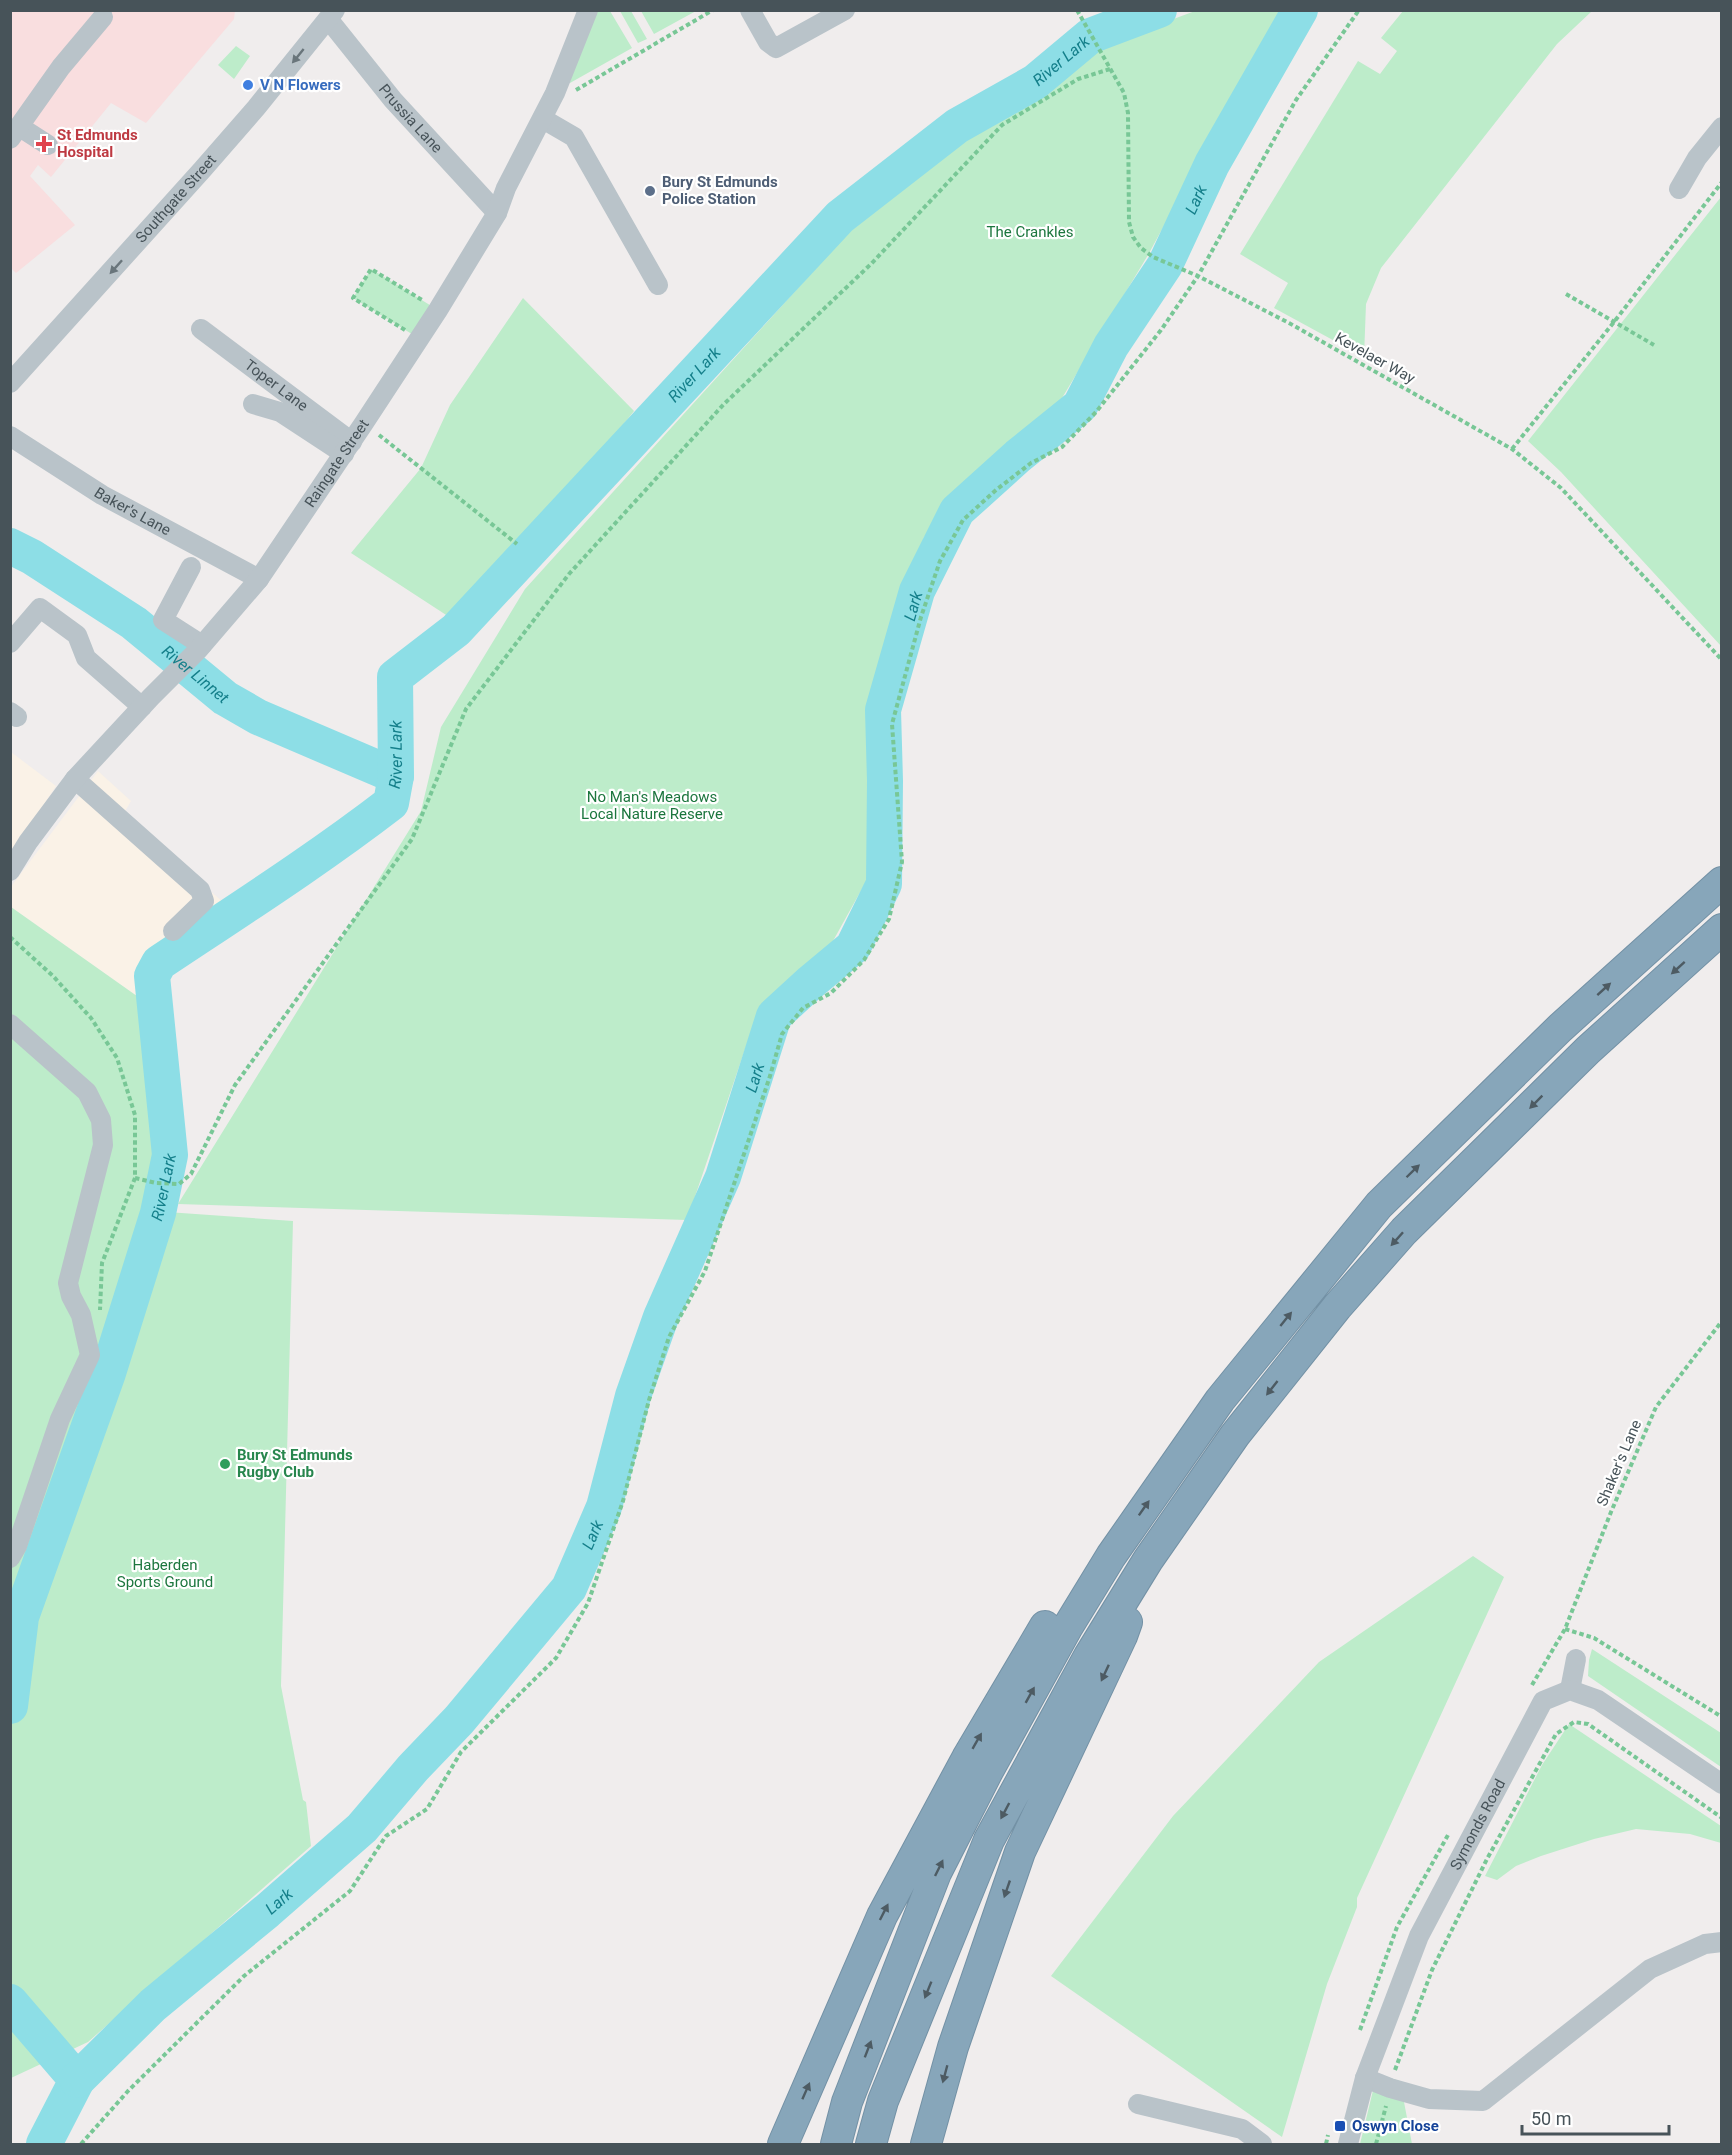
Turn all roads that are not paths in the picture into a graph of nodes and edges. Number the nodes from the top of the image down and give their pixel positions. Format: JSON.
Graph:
{"nodes":[{"id":1,"x":588,"y":10,"type":"edge"},
{"id":2,"x":750,"y":10,"type":"edge"},
{"id":3,"x":845,"y":10,"type":"edge"},
{"id":4,"x":332,"y":15,"type":"edge"},
{"id":5,"x":103,"y":17,"type":"dead end"},
{"id":6,"x":543,"y":119,"type":"junction"},
{"id":7,"x":1722,"y":127,"type":"edge"},
{"id":8,"x":15,"y":133,"type":"edge"},
{"id":9,"x":48,"y":145,"type":"dead end"},
{"id":10,"x":1679,"y":189,"type":"dead end"},
{"id":11,"x":497,"y":213,"type":"junction"},
{"id":12,"x":658,"y":285,"type":"dead end"},
{"id":13,"x":201,"y":329,"type":"dead end"},
{"id":14,"x":10,"y":383,"type":"edge"},
{"id":15,"x":253,"y":404,"type":"dead end"},
{"id":16,"x":10,"y":436,"type":"edge"},
{"id":17,"x":348,"y":448,"type":"junction"},
{"id":18,"x":191,"y":567,"type":"dead end"},
{"id":19,"x":259,"y":579,"type":"junction"},
{"id":20,"x":10,"y":644,"type":"edge"},
{"id":21,"x":200,"y":648,"type":"junction"},
{"id":22,"x":142,"y":707,"type":"junction"},
{"id":23,"x":75,"y":779,"type":"junction"},
{"id":24,"x":15,"y":858,"type":"edge"},
{"id":25,"x":1722,"y":882,"type":"edge"},
{"id":26,"x":1722,"y":929,"type":"edge"},
{"id":27,"x":173,"y":931,"type":"dead end"},
{"id":28,"x":10,"y":1024,"type":"edge"},
{"id":29,"x":1111,"y":1556,"type":"junction"},
{"id":30,"x":10,"y":1557,"type":"edge"},
{"id":31,"x":1148,"y":1560,"type":"junction"},
{"id":32,"x":1576,"y":1659,"type":"dead end"},
{"id":33,"x":1570,"y":1690,"type":"junction"},
{"id":34,"x":1722,"y":1784,"type":"edge"},
{"id":35,"x":1722,"y":1942,"type":"edge"},
{"id":36,"x":1365,"y":2078,"type":"junction"},
{"id":37,"x":1138,"y":2104,"type":"dead end"},
{"id":38,"x":783,"y":2145,"type":"edge"},
{"id":39,"x":836,"y":2145,"type":"edge"},
{"id":40,"x":871,"y":2145,"type":"edge"},
{"id":41,"x":926,"y":2145,"type":"edge"},
{"id":42,"x":1262,"y":2145,"type":"edge"},
{"id":43,"x":1348,"y":2145,"type":"edge"}],
"edges":[{"from":1,"to":6,"type":"street","name":"Raingate Street"},
{"from":2,"to":3,"type":"street"},
{"from":4,"to":11,"type":"street","name":"Prussia Lane"},
{"from":4,"to":14,"type":"street","name":"Southgate Street","one_way":true},
{"from":5,"to":8,"type":"street"},
{"from":6,"to":11,"type":"street","name":"Raingate Street"},
{"from":6,"to":12,"type":"street"},
{"from":7,"to":10,"type":"street"},
{"from":8,"to":9,"type":"street"},
{"from":11,"to":17,"type":"street","name":"Raingate Street"},
{"from":13,"to":17,"type":"street","name":"Toper Lane"},
{"from":15,"to":17,"type":"street","name":"Toper Lane"},
{"from":16,"to":19,"type":"street","name":"Baker's Lane"},
{"from":17,"to":19,"type":"street","name":"Raingate Street"},
{"from":18,"to":21,"type":"street"},
{"from":19,"to":21,"type":"street","name":"Raingate Street"},
{"from":20,"to":22,"type":"street"},
{"from":21,"to":22,"type":"street","name":"Raingate Street"},
{"from":22,"to":23,"type":"street","name":"Raingate Street"},
{"from":23,"to":24,"type":"street","name":"Raingate Street"},
{"from":23,"to":27,"type":"street"},
{"from":29,"to":25,"type":"highway","one_way":true},
{"from":26,"to":31,"type":"highway","one_way":true},
{"from":28,"to":30,"type":"street"},
{"from":38,"to":29,"type":"highway","one_way":true},
{"from":39,"to":29,"type":"highway","one_way":true},
{"from":31,"to":40,"type":"highway","one_way":true},
{"from":31,"to":41,"type":"highway","one_way":true},
{"from":32,"to":33,"type":"street"},
{"from":33,"to":34,"type":"street"},
{"from":33,"to":36,"type":"street","name":"Symonds Road"},
{"from":35,"to":36,"type":"street"},
{"from":36,"to":43,"type":"street","name":"Symonds Road"},
{"from":37,"to":42,"type":"street"}]}
